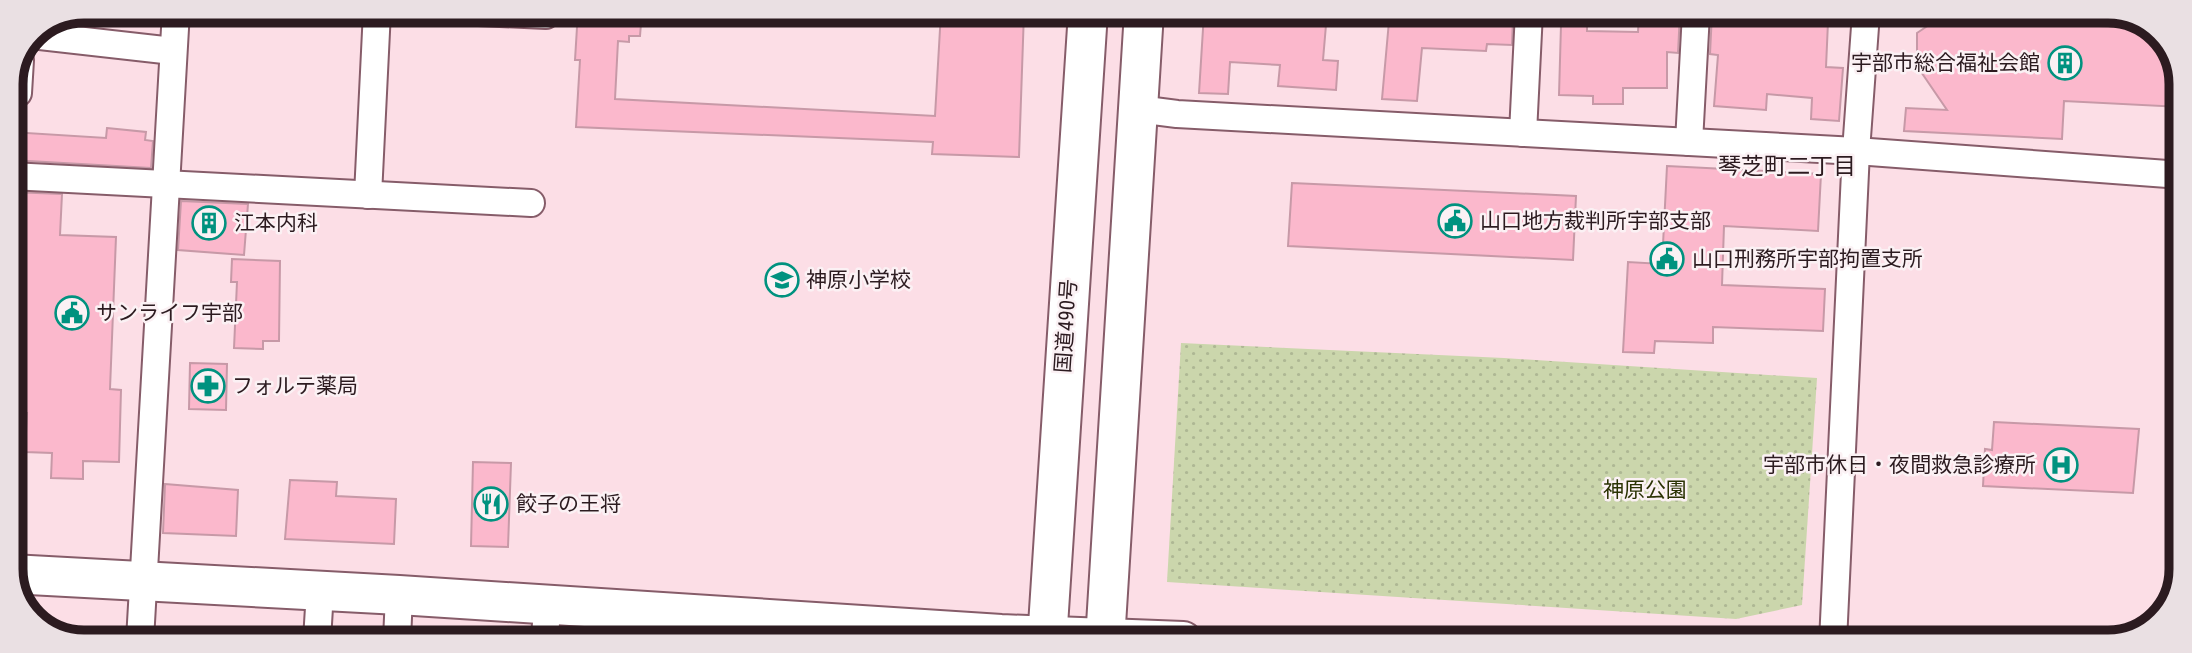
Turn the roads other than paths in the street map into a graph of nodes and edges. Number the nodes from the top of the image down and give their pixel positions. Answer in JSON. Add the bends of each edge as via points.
{"nodes":[{"id":1,"x":175,"y":23,"type":"edge"},
{"id":2,"x":376,"y":23,"type":"edge"},
{"id":3,"x":1087,"y":23,"type":"edge"},
{"id":4,"x":1143,"y":23,"type":"edge"},
{"id":5,"x":1528,"y":23,"type":"edge"},
{"id":6,"x":1695,"y":23,"type":"edge"},
{"id":7,"x":1865,"y":23,"type":"edge"},
{"id":8,"x":46,"y":37,"type":"edge"},
{"id":9,"x":173,"y":51,"type":"junction"},
{"id":10,"x":1138,"y":109,"type":"junction"},
{"id":11,"x":1522,"y":133,"type":"junction"},
{"id":12,"x":1689,"y":142,"type":"junction"},
{"id":13,"x":1856,"y":151,"type":"junction"},
{"id":14,"x":2169,"y":173,"type":"edge"},
{"id":15,"x":23,"y":177,"type":"edge"},
{"id":16,"x":165,"y":186,"type":"junction"},
{"id":17,"x":368,"y":195,"type":"junction"},
{"id":18,"x":531,"y":203,"type":"dead end"},
{"id":19,"x":23,"y":575,"type":"edge"},
{"id":20,"x":144,"y":582,"type":"junction"},
{"id":21,"x":320,"y":591,"type":"junction"},
{"id":22,"x":399,"y":595,"type":"junction"},
{"id":23,"x":546,"y":622,"type":"edge"},
{"id":24,"x":141,"y":630,"type":"edge"},
{"id":25,"x":318,"y":630,"type":"edge"},
{"id":26,"x":397,"y":630,"type":"edge"},
{"id":27,"x":770,"y":630,"type":"edge"},
{"id":28,"x":1048,"y":630,"type":"edge"},
{"id":29,"x":1106,"y":630,"type":"edge"},
{"id":30,"x":1834,"y":630,"type":"edge"}],
"edges":[{"from":1,"to":9,"type":"street"},
{"from":2,"to":17,"type":"street"},
{"from":3,"to":28,"type":"main road","name":"国道490号"},
{"from":4,"to":10,"type":"main road"},
{"from":5,"to":11,"type":"street"},
{"from":6,"to":12,"type":"street"},
{"from":7,"to":13,"type":"street"},
{"from":8,"to":9,"type":"street"},
{"from":9,"to":16,"type":"street"},
{"from":10,"to":11,"type":"street"},
{"from":10,"to":29,"type":"main road"},
{"from":11,"to":12,"type":"street"},
{"from":12,"to":13,"type":"street"},
{"from":13,"to":14,"type":"street"},
{"from":13,"to":30,"type":"street"},
{"from":15,"to":16,"type":"street"},
{"from":16,"to":17,"type":"street"},
{"from":16,"to":20,"type":"street"},
{"from":17,"to":18,"type":"street"},
{"from":19,"to":20,"type":"main road"},
{"from":20,"to":21,"type":"main road"},
{"from":20,"to":24,"type":"street"},
{"from":21,"to":22,"type":"main road"},
{"from":21,"to":25,"type":"street"},
{"from":22,"to":23,"type":"main road"},
{"from":22,"to":26,"type":"street"},
{"from":23,"to":27,"type":"main road"}]}
